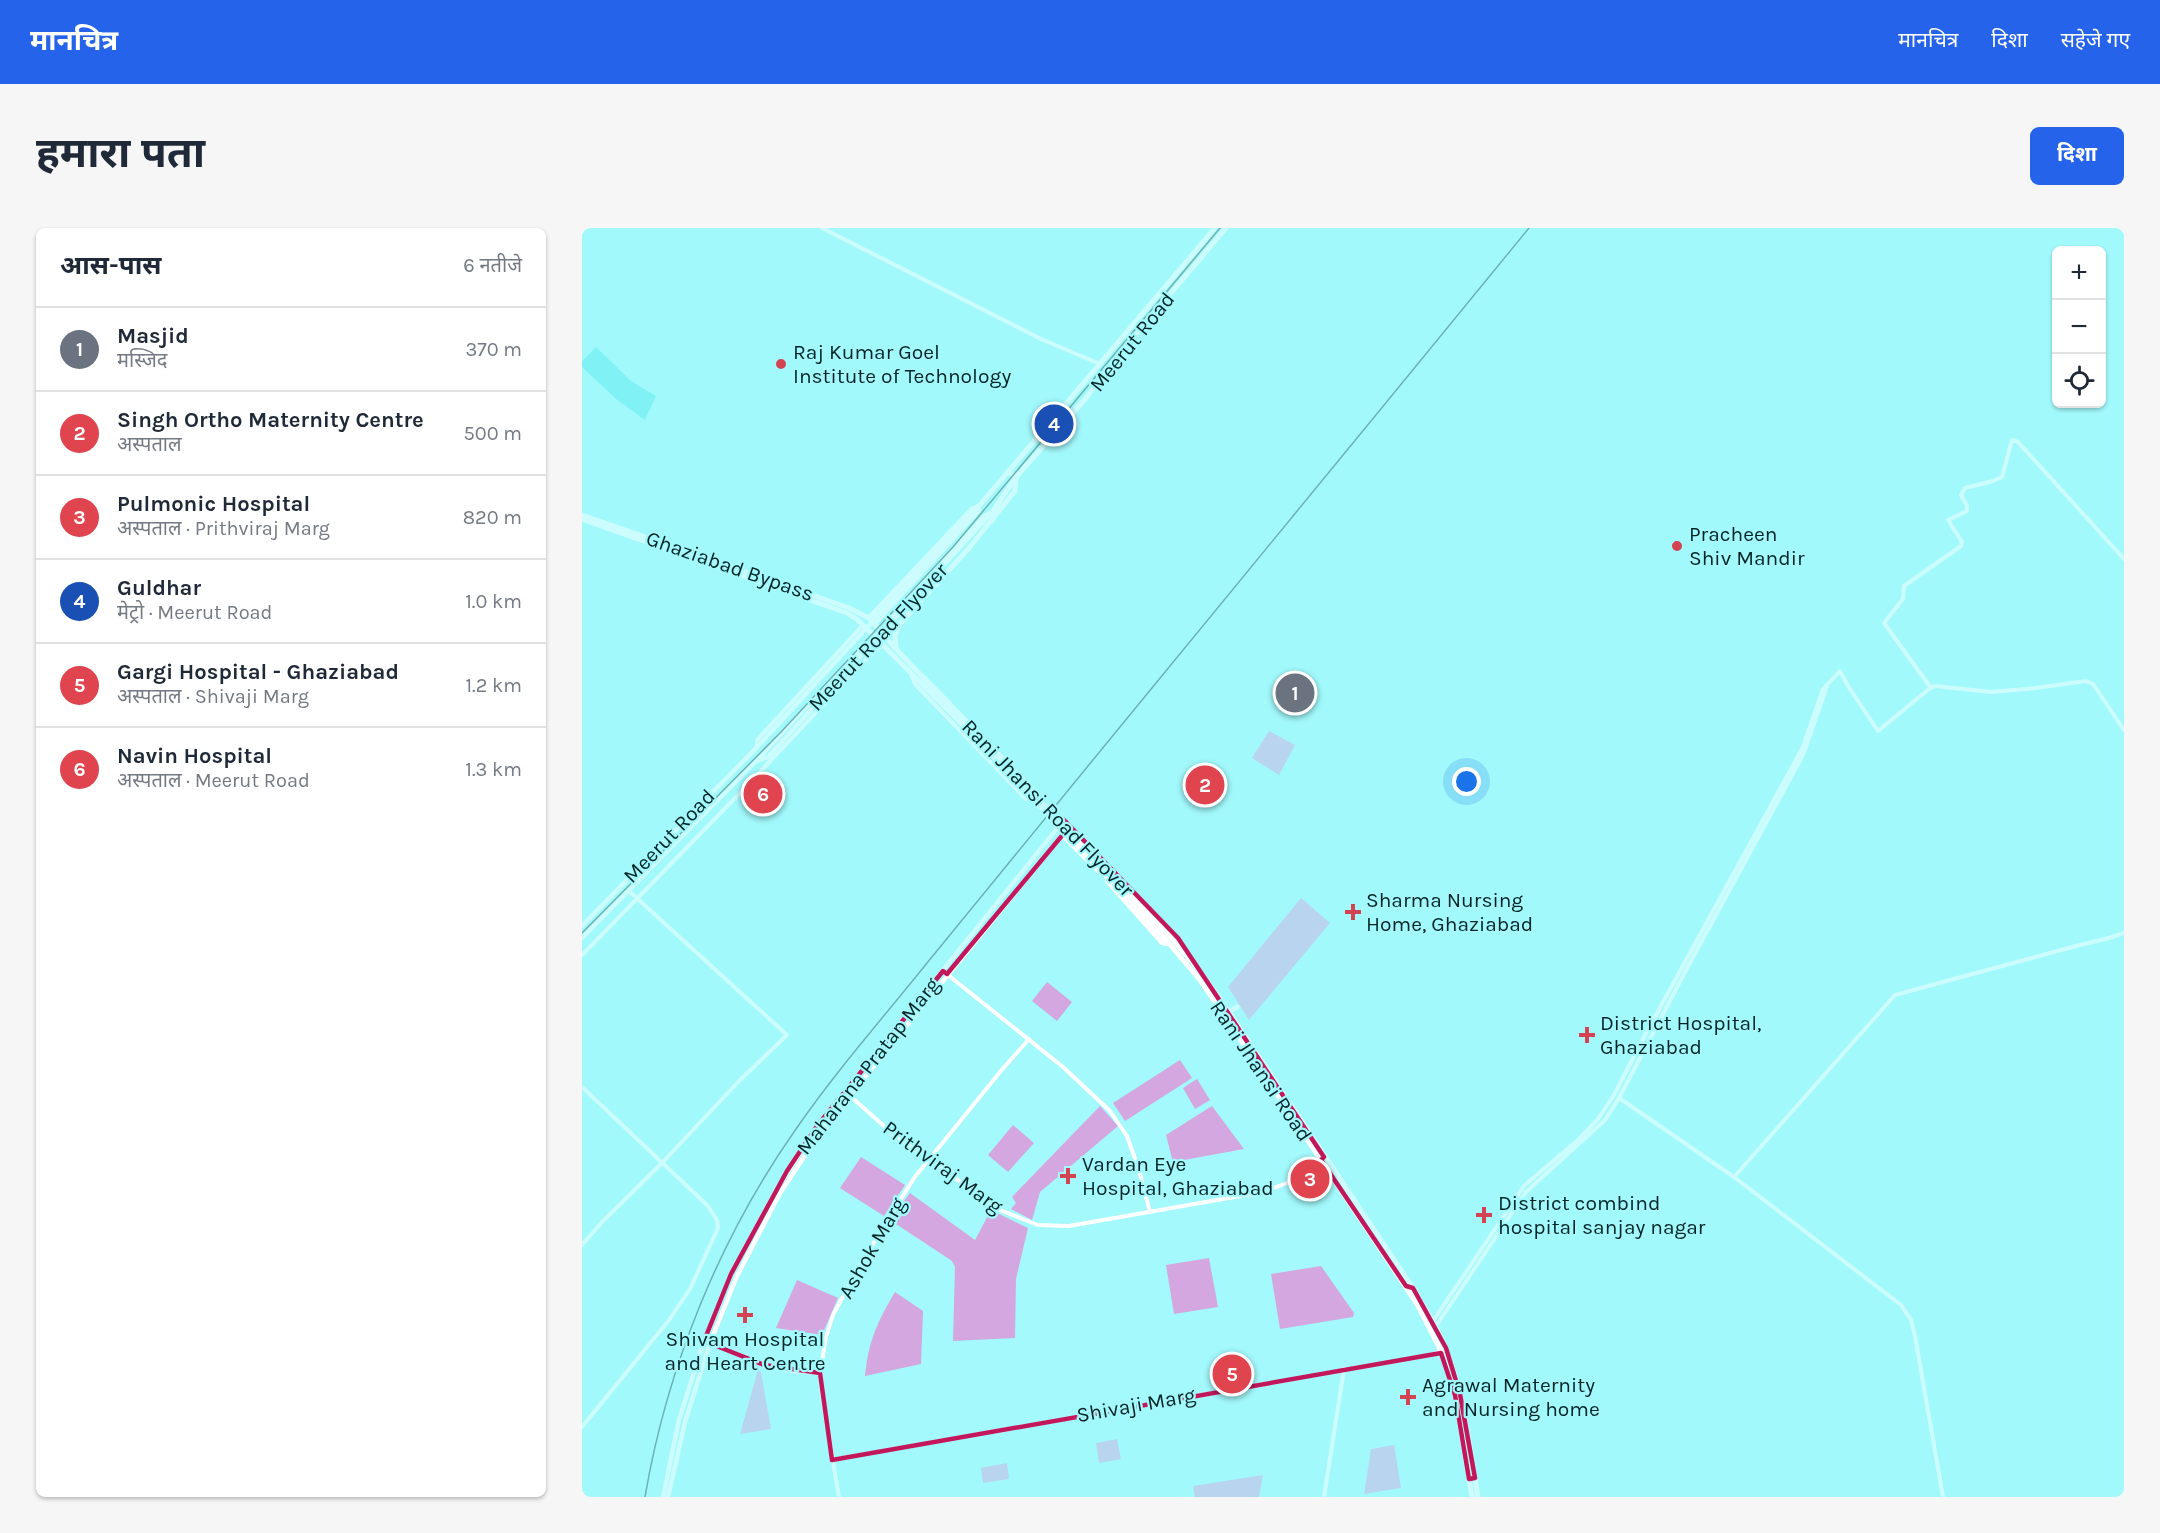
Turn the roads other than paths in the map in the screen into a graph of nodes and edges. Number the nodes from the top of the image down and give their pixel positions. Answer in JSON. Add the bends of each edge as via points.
{"nodes":[{"id":1,"x":822,"y":228,"type":"edge"},
{"id":2,"x":1215,"y":228,"type":"edge"},
{"id":3,"x":1226,"y":228,"type":"edge"},
{"id":4,"x":1100,"y":364,"type":"junction"},
{"id":5,"x":1009,"y":472,"type":"junction"},
{"id":6,"x":1016,"y":477,"type":"junction"},
{"id":7,"x":979,"y":507,"type":"junction"},
{"id":8,"x":993,"y":511,"type":"junction"},
{"id":9,"x":582,"y":517,"type":"edge"},
{"id":10,"x":992,"y":521,"type":"junction"},
{"id":11,"x":629,"y":533,"type":"junction"},
{"id":12,"x":2124,"y":559,"type":"edge"},
{"id":13,"x":878,"y":609,"type":"junction"},
{"id":14,"x":884,"y":614,"type":"junction"},
{"id":15,"x":869,"y":618,"type":"junction"},
{"id":16,"x":863,"y":624,"type":"junction"},
{"id":17,"x":875,"y":624,"type":"junction"},
{"id":18,"x":895,"y":633,"type":"junction"},
{"id":19,"x":883,"y":644,"type":"junction"},
{"id":20,"x":896,"y":650,"type":"junction"},
{"id":21,"x":874,"y":651,"type":"junction"},
{"id":22,"x":915,"y":673,"type":"junction"},
{"id":23,"x":1931,"y":688,"type":"junction"},
{"id":24,"x":2124,"y":730,"type":"edge"},
{"id":25,"x":757,"y":747,"type":"junction"},
{"id":26,"x":756,"y":762,"type":"junction"},
{"id":27,"x":683,"y":820,"type":"junction"},
{"id":28,"x":691,"y":827,"type":"junction"},
{"id":29,"x":1055,"y":829,"type":"junction"},
{"id":30,"x":1062,"y":835,"type":"junction"},
{"id":31,"x":629,"y":891,"type":"junction"},
{"id":32,"x":638,"y":898,"type":"junction"},
{"id":33,"x":582,"y":926,"type":"edge"},
{"id":34,"x":1163,"y":933,"type":"junction"},
{"id":35,"x":2124,"y":933,"type":"edge"},
{"id":36,"x":582,"y":938,"type":"edge"},
{"id":37,"x":1169,"y":944,"type":"junction"},
{"id":38,"x":1177,"y":944,"type":"junction"},
{"id":39,"x":582,"y":955,"type":"edge"},
{"id":40,"x":945,"y":973,"type":"junction"},
{"id":41,"x":1238,"y":1007,"type":"dead end"},
{"id":42,"x":1229,"y":1012,"type":"junction"},
{"id":43,"x":1240,"y":1034,"type":"junction"},
{"id":44,"x":1029,"y":1039,"type":"junction"},
{"id":45,"x":582,"y":1087,"type":"edge"},
{"id":46,"x":847,"y":1094,"type":"junction"},
{"id":47,"x":1616,"y":1096,"type":"junction"},
{"id":48,"x":1323,"y":1158,"type":"junction"},
{"id":49,"x":928,"y":1159,"type":"junction"},
{"id":50,"x":661,"y":1164,"type":"junction"},
{"id":51,"x":1734,"y":1177,"type":"junction"},
{"id":52,"x":1150,"y":1212,"type":"junction"},
{"id":53,"x":582,"y":1245,"type":"edge"},
{"id":54,"x":1408,"y":1285,"type":"junction"},
{"id":55,"x":1434,"y":1324,"type":"junction"},
{"id":56,"x":707,"y":1342,"type":"junction"},
{"id":57,"x":1441,"y":1351,"type":"junction"},
{"id":58,"x":1344,"y":1369,"type":"junction"},
{"id":59,"x":820,"y":1373,"type":"junction"},
{"id":60,"x":582,"y":1427,"type":"edge"},
{"id":61,"x":832,"y":1460,"type":"junction"},
{"id":62,"x":1472,"y":1479,"type":"junction"},
{"id":63,"x":663,"y":1497,"type":"edge"},
{"id":64,"x":668,"y":1497,"type":"edge"},
{"id":65,"x":839,"y":1497,"type":"edge"},
{"id":66,"x":1324,"y":1497,"type":"edge"},
{"id":67,"x":1472,"y":1497,"type":"edge"},
{"id":68,"x":1478,"y":1497,"type":"edge"},
{"id":69,"x":1943,"y":1497,"type":"edge"}],
"edges":[{"from":1,"to":4,"type":"street","via":[[1041,339]]},
{"from":2,"to":4,"type":"highway","name":"Meerut Road"},
{"from":3,"to":6,"type":"highway","name":"Meerut Road"},
{"from":4,"to":5,"type":"highway","name":"Meerut Road"},
{"from":5,"to":6,"type":"highway"},
{"from":5,"to":7,"type":"highway","name":"Meerut Road"},
{"from":6,"to":8,"type":"highway","name":"Meerut Road"},
{"from":6,"to":10,"type":"highway","via":[[1015,491]]},
{"from":7,"to":13,"type":"highway","name":"Meerut Road","via":[[973,507]]},
{"from":7,"to":14,"type":"street"},
{"from":7,"to":25,"type":"main road","name":"Meerut Road Flyover"},
{"from":8,"to":10,"type":"highway"},
{"from":8,"to":18,"type":"street","via":[[984,516],[890,619],[888,624]]},
{"from":8,"to":26,"type":"main road","name":"Meerut Road Flyover","via":[[776,749]]},
{"from":9,"to":11,"type":"highway","name":"Ghaziabad Bypass"},
{"from":10,"to":18,"type":"highway"},
{"from":11,"to":15,"type":"highway","name":"Ghaziabad Bypass"},
{"from":11,"to":16,"type":"highway","name":"Ghaziabad Bypass","via":[[847,613]]},
{"from":12,"to":23,"type":"street","via":[[2012,440],[2002,477],[1965,488],[1961,495],[1967,511],[1948,520],[1961,546],[1904,586],[1902,601],[1884,623]]},
{"from":13,"to":14,"type":"highway"},
{"from":13,"to":15,"type":"highway","name":"Meerut Road"},
{"from":14,"to":17,"type":"street"},
{"from":15,"to":17,"type":"highway","name":"Ghaziabad Bypass"},
{"from":16,"to":19,"type":"highway","name":"Ghaziabad Bypass"},
{"from":16,"to":25,"type":"street","via":[[757,740]]},
{"from":17,"to":20,"type":"highway"},
{"from":18,"to":20,"type":"highway"},
{"from":19,"to":21,"type":"street"},
{"from":19,"to":22,"type":"highway","name":"Ghaziabad Bypass"},
{"from":20,"to":22,"type":"highway"},
{"from":21,"to":26,"type":"street","via":[[860,650]]},
{"from":21,"to":32,"type":"street"},
{"from":22,"to":22,"type":"street","via":[[928,678],[1034,790],[1033,795],[1026,799],[915,684]]},
{"from":22,"to":34,"type":"highway","name":"Rani Jhansi Road Flyover"},
{"from":23,"to":24,"type":"street","via":[[1991,692],[2089,681]]},
{"from":23,"to":47,"type":"street","via":[[1878,731],[1840,671],[1827,685],[1800,753],[1650,1026]]},
{"from":25,"to":27,"type":"main road","name":"Meerut Road"},
{"from":26,"to":28,"type":"main road","name":"Meerut Road"},
{"from":27,"to":28,"type":"main road"},
{"from":27,"to":33,"type":"main road","name":"Meerut Road"},
{"from":28,"to":31,"type":"main road","name":"Meerut Road"},
{"from":29,"to":30,"type":"main road"},
{"from":29,"to":38,"type":"main road","via":[[1064,820],[1171,931],[1178,939]]},
{"from":29,"to":40,"type":"main road","name":"Maharana Pratap Marg"},
{"from":30,"to":37,"type":"main road","via":[[1162,943]]},
{"from":30,"to":40,"type":"main road","name":"Maharana Pratap Marg"},
{"from":31,"to":32,"type":"street"},
{"from":31,"to":36,"type":"main road","name":"Meerut Road"},
{"from":32,"to":39,"type":"street"},
{"from":32,"to":50,"type":"street","via":[[787,1035]]},
{"from":34,"to":37,"type":"highway","name":"Rani Jhansi Road Flyover"},
{"from":34,"to":38,"type":"highway","name":"Rani Jhansi Road Flyover"},
{"from":35,"to":51,"type":"street","via":[[1894,995]]},
{"from":37,"to":43,"type":"highway","name":"Rani Jhansi Road"},
{"from":38,"to":42,"type":"highway","name":"Rani Jhansi Road"},
{"from":40,"to":44,"type":"street"},
{"from":40,"to":46,"type":"main road","name":"Maharana Pratap Marg"},
{"from":41,"to":42,"type":"highway"},
{"from":42,"to":43,"type":"highway","name":"Rani Jhansi Road"},
{"from":43,"to":48,"type":"highway","name":"Rani Jhansi Road"},
{"from":44,"to":49,"type":"street","name":"Ashok Marg"},
{"from":44,"to":52,"type":"street","via":[[1115,1118],[1127,1136]]},
{"from":45,"to":50,"type":"street"},
{"from":46,"to":49,"type":"street","name":"Prithviraj Marg"},
{"from":46,"to":56,"type":"main road","name":"Maharana Pratap Marg","via":[[779,1195]]},
{"from":47,"to":51,"type":"street"},
{"from":47,"to":55,"type":"street","via":[[1605,1120],[1526,1192]]},
{"from":48,"to":52,"type":"street","name":"Prithviraj Marg","via":[[1270,1190]]},
{"from":48,"to":54,"type":"highway","name":"Rani Jhansi Road"},
{"from":49,"to":52,"type":"street","name":"Prithviraj Marg","via":[[1000,1210],[1038,1225],[1070,1226]]},
{"from":49,"to":59,"type":"street","name":"Ashok Marg","via":[[886,1221],[833,1315]]},
{"from":50,"to":53,"type":"street"},
{"from":50,"to":60,"type":"street","via":[[707,1205],[718,1228],[690,1289]]},
{"from":51,"to":69,"type":"street","via":[[1860,1272],[1907,1313],[1922,1366]]},
{"from":54,"to":55,"type":"highway","name":"Rani Jhansi Road"},
{"from":54,"to":57,"type":"highway","name":"Rani Jhansi Road"},
{"from":55,"to":62,"type":"highway","name":"Rani Jhansi Road","via":[[1460,1394]]},
{"from":56,"to":59,"type":"street","via":[[771,1367]]},
{"from":56,"to":63,"type":"main road","name":"Maharana Pratap Marg","via":[[679,1420]]},
{"from":56,"to":64,"type":"main road","name":"Maharana Pratap Marg"},
{"from":57,"to":58,"type":"street","name":"Shivaji Marg"},
{"from":57,"to":62,"type":"highway","name":"Rani Jhansi Road","via":[[1455,1395]]},
{"from":58,"to":61,"type":"street","name":"Shivaji Marg"},
{"from":58,"to":66,"type":"street"},
{"from":59,"to":61,"type":"street","name":"Ashok Marg"},
{"from":61,"to":65,"type":"street","name":"Ashok Marg"},
{"from":62,"to":67,"type":"highway","name":"Rani Jhansi Road"},
{"from":62,"to":68,"type":"highway","name":"Rani Jhansi Road"}]}
